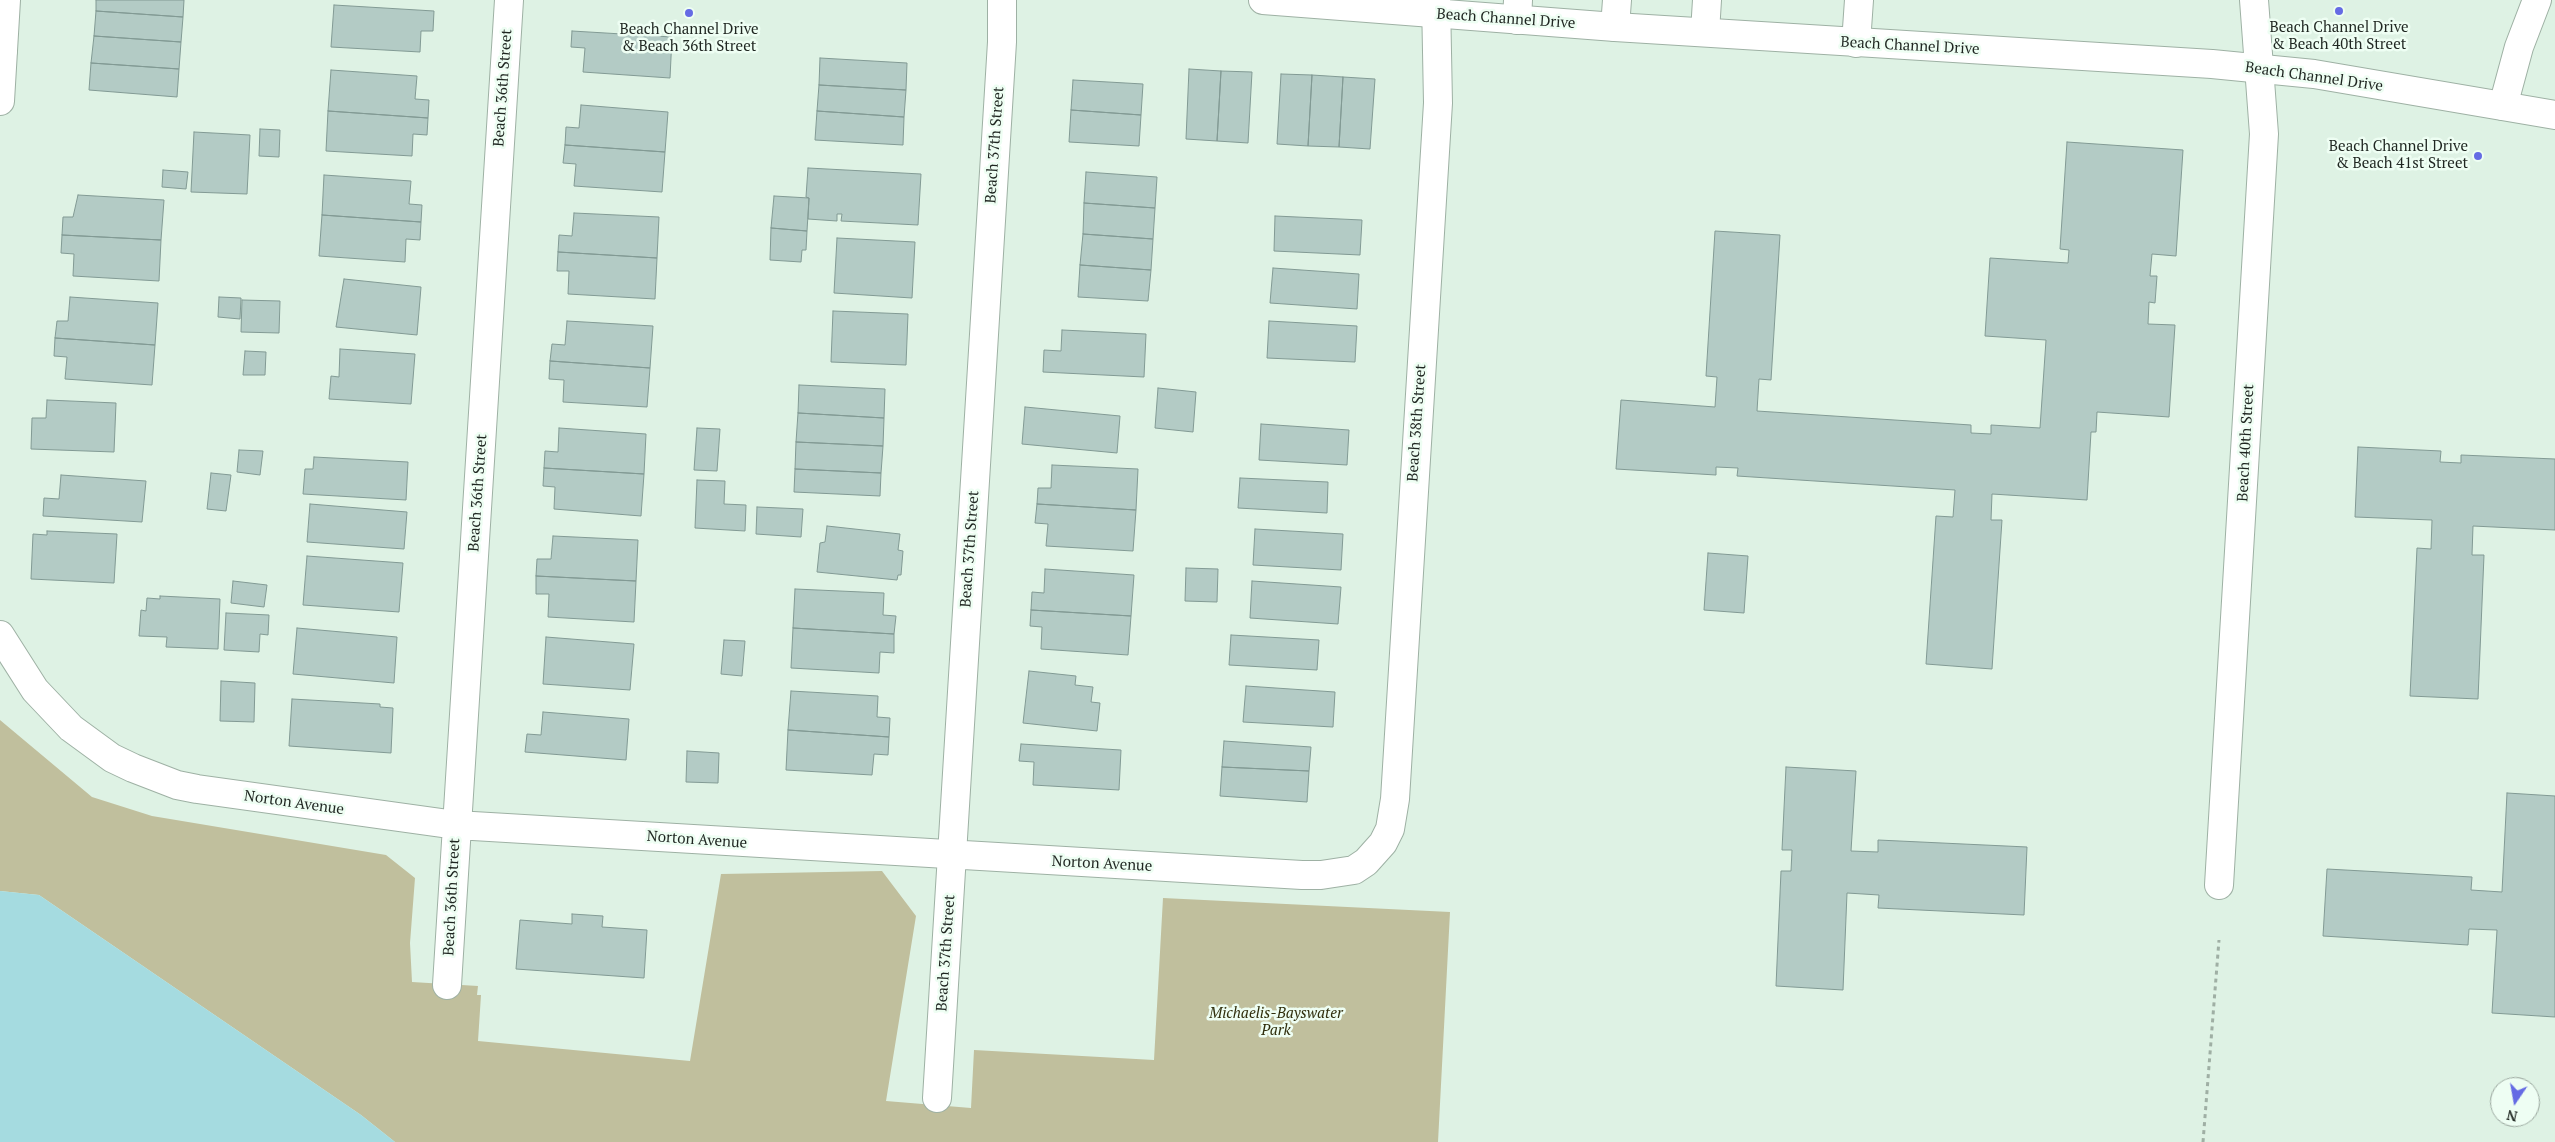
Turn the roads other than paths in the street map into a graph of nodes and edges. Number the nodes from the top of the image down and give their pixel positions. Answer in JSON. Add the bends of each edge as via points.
{"nodes":[{"id":1,"x":6,"y":0,"type":"edge"},
{"id":2,"x":508,"y":0,"type":"edge"},
{"id":3,"x":1002,"y":0,"type":"edge"},
{"id":4,"x":1263,"y":0,"type":"edge"},
{"id":5,"x":1617,"y":0,"type":"edge"},
{"id":6,"x":1707,"y":0,"type":"edge"},
{"id":7,"x":1859,"y":0,"type":"edge"},
{"id":8,"x":2254,"y":0,"type":"edge"},
{"id":9,"x":2537,"y":0,"type":"edge"},
{"id":10,"x":1436,"y":7,"type":"edge"},
{"id":11,"x":1517,"y":10,"type":"edge"},
{"id":12,"x":1615,"y":27,"type":"junction"},
{"id":13,"x":1705,"y":32,"type":"junction"},
{"id":14,"x":1856,"y":42,"type":"junction"},
{"id":15,"x":2,"y":49,"type":"edge"},
{"id":16,"x":2260,"y":68,"type":"junction"},
{"id":17,"x":0,"y":101,"type":"edge"},
{"id":18,"x":2503,"y":106,"type":"junction"},
{"id":19,"x":2555,"y":115,"type":"edge"},
{"id":20,"x":0,"y":635,"type":"edge"},
{"id":21,"x":456,"y":824,"type":"junction"},
{"id":22,"x":1383,"y":843,"type":"joint"},
{"id":23,"x":952,"y":855,"type":"junction"},
{"id":24,"x":2219,"y":886,"type":"dead end"},
{"id":25,"x":447,"y":985,"type":"dead end"},
{"id":26,"x":936,"y":1098,"type":"dead end"}],
"edges":[{"from":1,"to":15,"type":"street"},
{"from":2,"to":21,"type":"street","name":"Beach 36th Street"},
{"from":3,"to":23,"type":"street","name":"Beach 37th Street"},
{"from":4,"to":10,"type":"street","name":"Beach Channel Drive","via":[[1392,8]]},
{"from":5,"to":12,"type":"street"},
{"from":6,"to":13,"type":"street"},
{"from":7,"to":14,"type":"street"},
{"from":8,"to":16,"type":"street","name":"Beach 40th Street"},
{"from":9,"to":18,"type":"street","via":[[2519,47]]},
{"from":10,"to":11,"type":"street","name":"Beach Channel Drive"},
{"from":10,"to":22,"type":"street","name":"Beach 38th Street","via":[[1438,103],[1395,799],[1392,822]]},
{"from":11,"to":12,"type":"street","name":"Beach Channel Drive"},
{"from":12,"to":13,"type":"street","name":"Beach Channel Drive"},
{"from":13,"to":14,"type":"street","name":"Beach Channel Drive"},
{"from":14,"to":16,"type":"street","name":"Beach Channel Drive"},
{"from":15,"to":17,"type":"street"},
{"from":16,"to":18,"type":"street","name":"Beach Channel Drive"},
{"from":16,"to":24,"type":"street","name":"Beach 40th Street","via":[[2264,134]]},
{"from":18,"to":19,"type":"street","name":"Beach Channel Drive"},
{"from":20,"to":21,"type":"street","name":"Norton Avenue","via":[[35,690],[70,728],[133,768],[177,785]]},
{"from":21,"to":23,"type":"street","name":"Norton Avenue"},
{"from":21,"to":25,"type":"street","name":"Beach 36th Street"},
{"from":22,"to":23,"type":"street","name":"Norton Avenue","via":[[1354,870],[1321,875]]},
{"from":23,"to":26,"type":"street","name":"Beach 37th Street"}]}
